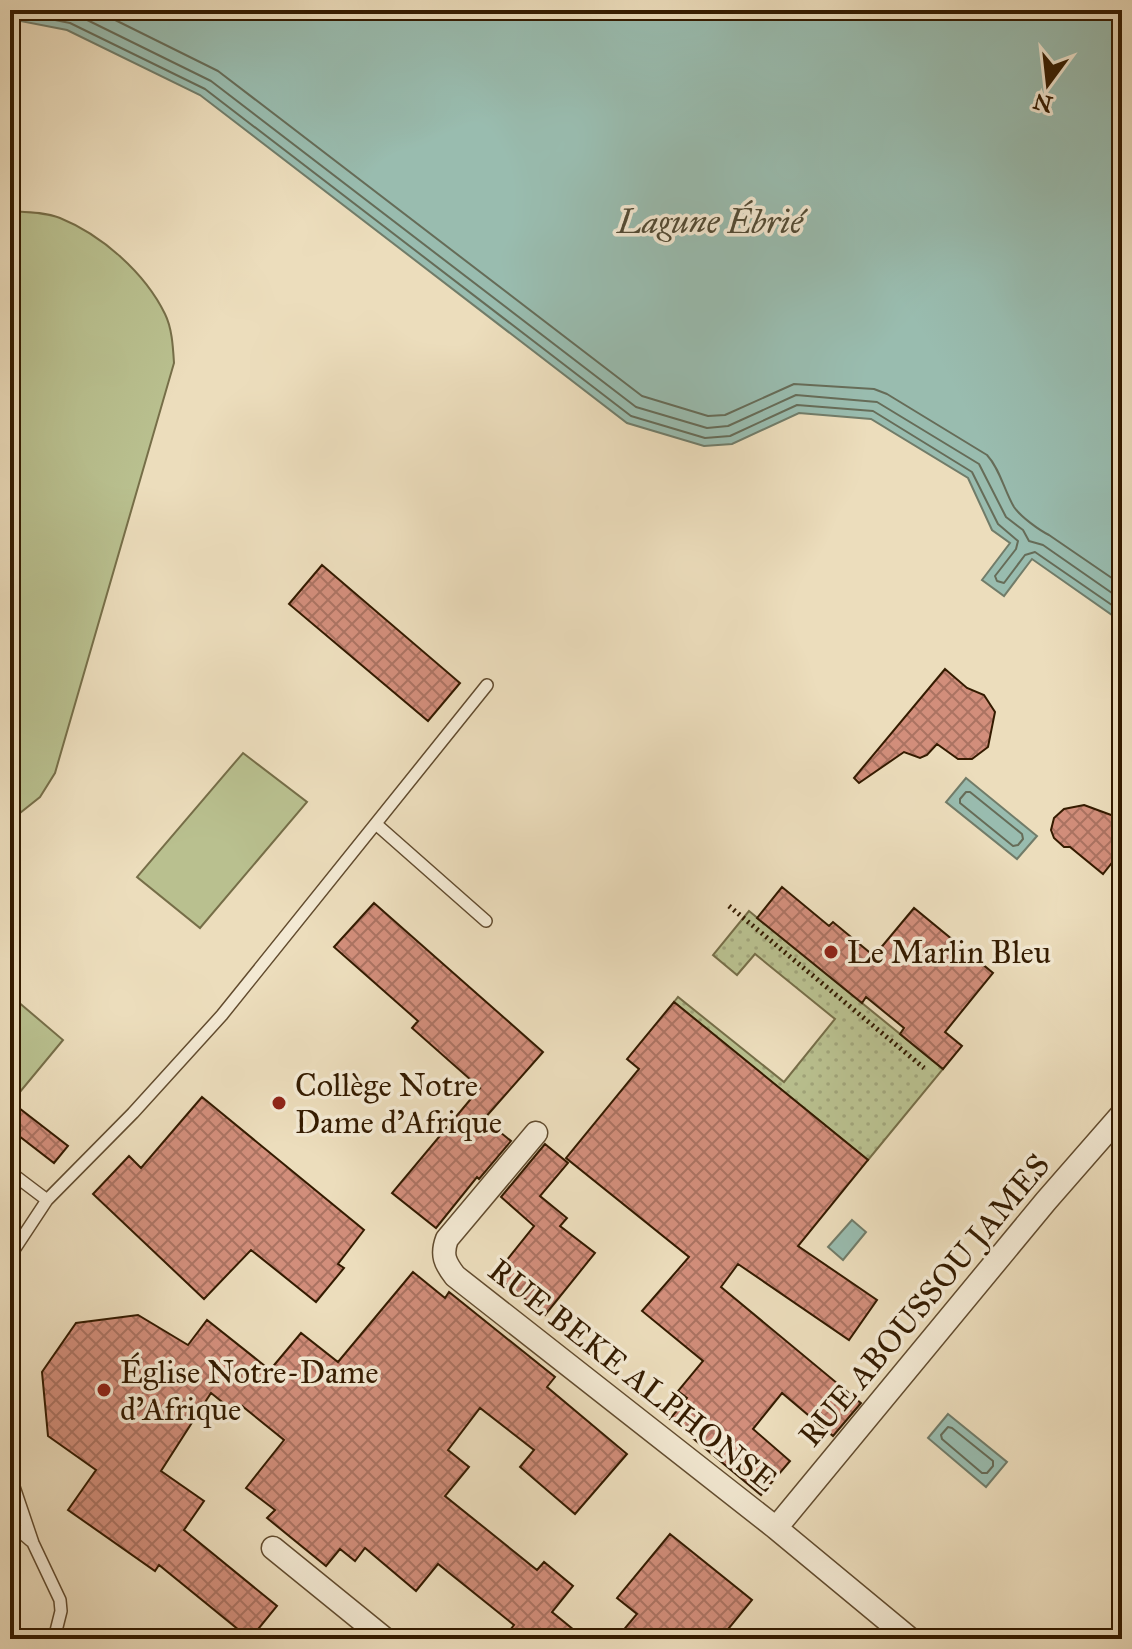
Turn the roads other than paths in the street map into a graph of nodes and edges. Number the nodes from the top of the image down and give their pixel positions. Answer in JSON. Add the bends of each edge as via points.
{"nodes":[{"id":1,"x":487,"y":685,"type":"dead end"},
{"id":2,"x":376,"y":824,"type":"junction"},
{"id":3,"x":486,"y":921,"type":"dead end"},
{"id":4,"x":1122,"y":1114,"type":"edge"},
{"id":5,"x":536,"y":1133,"type":"dead end"},
{"id":6,"x":10,"y":1172,"type":"edge"},
{"id":7,"x":47,"y":1200,"type":"junction"},
{"id":8,"x":10,"y":1256,"type":"edge"},
{"id":9,"x":10,"y":1475,"type":"edge"},
{"id":10,"x":10,"y":1523,"type":"edge"},
{"id":11,"x":776,"y":1528,"type":"junction"},
{"id":12,"x":33,"y":1543,"type":"junction"},
{"id":13,"x":273,"y":1548,"type":"dead end"},
{"id":14,"x":1122,"y":1634,"type":"edge"},
{"id":15,"x":54,"y":1639,"type":"edge"},
{"id":16,"x":385,"y":1639,"type":"edge"},
{"id":17,"x":910,"y":1639,"type":"edge"},
{"id":18,"x":1118,"y":1639,"type":"edge"}],
"edges":[{"from":1,"to":2,"type":"lane"},
{"from":2,"to":3,"type":"lane"},
{"from":2,"to":7,"type":"lane","via":[[222,1015]]},
{"from":4,"to":11,"type":"street","name":"RUE ABOUSSOU JAMES"},
{"from":5,"to":11,"type":"street","name":"RUE BEKE ALPHONSE","via":[[447,1239],[445,1263]]},
{"from":6,"to":7,"type":"lane"},
{"from":7,"to":8,"type":"lane"},
{"from":9,"to":12,"type":"lane"},
{"from":10,"to":12,"type":"lane"},
{"from":11,"to":17,"type":"street","name":"RUE BEKE ALPHONSE"},
{"from":12,"to":15,"type":"lane","via":[[60,1600]]},
{"from":13,"to":16,"type":"street"},
{"from":14,"to":18,"type":"street"}]}
